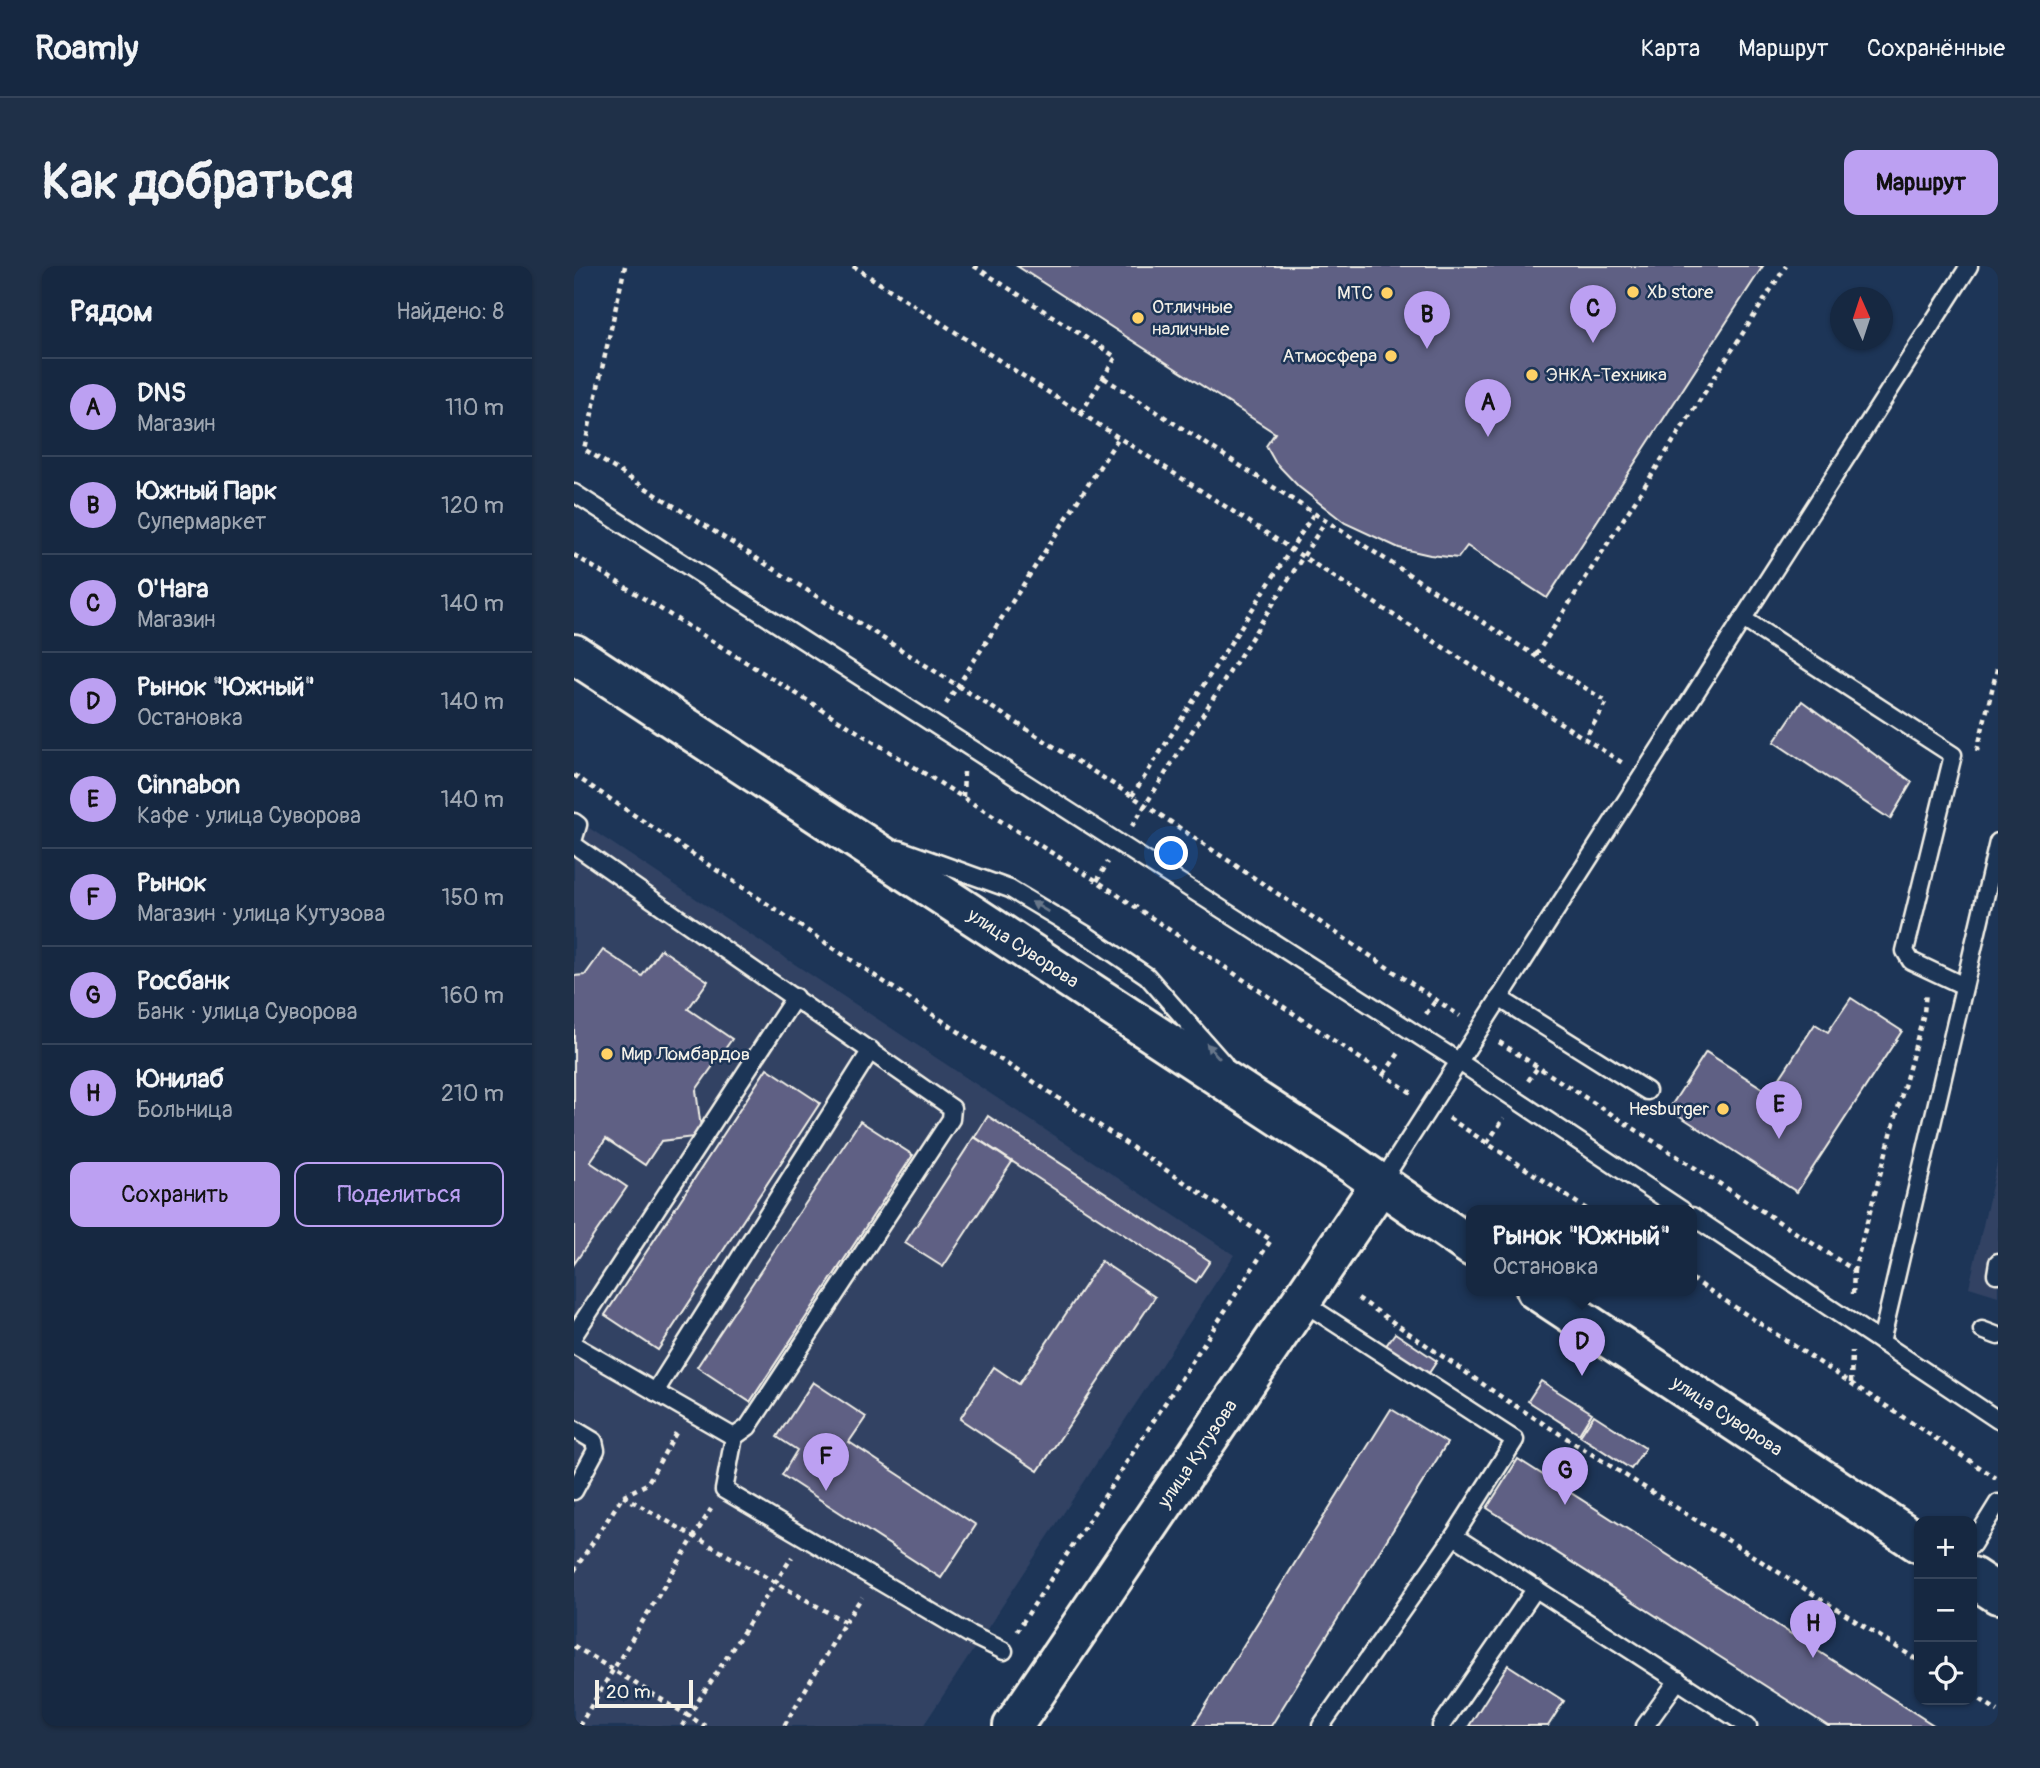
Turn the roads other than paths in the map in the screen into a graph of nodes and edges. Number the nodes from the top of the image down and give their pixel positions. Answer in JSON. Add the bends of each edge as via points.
{"nodes":[{"id":1,"x":1969,"y":266,"type":"edge"},
{"id":2,"x":574,"y":493,"type":"edge"},
{"id":3,"x":1742,"y":619,"type":"junction"},
{"id":4,"x":574,"y":654,"type":"edge"},
{"id":5,"x":574,"y":822,"type":"edge"},
{"id":6,"x":574,"y":838,"type":"edge"},
{"id":7,"x":1998,"y":842,"type":"edge"},
{"id":8,"x":574,"y":845,"type":"edge"},
{"id":9,"x":1964,"y":986,"type":"junction"},
{"id":10,"x":795,"y":997,"type":"junction"},
{"id":11,"x":1499,"y":998,"type":"junction"},
{"id":12,"x":871,"y":1050,"type":"junction"},
{"id":13,"x":1458,"y":1061,"type":"junction"},
{"id":14,"x":1647,"y":1091,"type":"dead end"},
{"id":15,"x":1381,"y":1183,"type":"junction"},
{"id":16,"x":1674,"y":1205,"type":"edge"},
{"id":17,"x":1697,"y":1219,"type":"edge"},
{"id":18,"x":1466,"y":1243,"type":"edge"},
{"id":19,"x":1998,"y":1262,"type":"edge"},
{"id":20,"x":1998,"y":1275,"type":"edge"},
{"id":21,"x":1545,"y":1296,"type":"edge"},
{"id":22,"x":1300,"y":1301,"type":"junction"},
{"id":23,"x":574,"y":1335,"type":"edge"},
{"id":24,"x":1881,"y":1342,"type":"junction"},
{"id":25,"x":574,"y":1345,"type":"edge"},
{"id":26,"x":655,"y":1392,"type":"junction"},
{"id":27,"x":1998,"y":1420,"type":"edge"},
{"id":28,"x":574,"y":1429,"type":"edge"},
{"id":29,"x":734,"y":1437,"type":"junction"},
{"id":30,"x":574,"y":1490,"type":"edge"},
{"id":31,"x":1998,"y":1503,"type":"edge"},
{"id":32,"x":1454,"y":1536,"type":"junction"},
{"id":33,"x":1977,"y":1537,"type":"edge"},
{"id":34,"x":1914,"y":1540,"type":"edge"},
{"id":35,"x":1975,"y":1579,"type":"edge"},
{"id":36,"x":1536,"y":1588,"type":"junction"},
{"id":37,"x":1998,"y":1594,"type":"edge"},
{"id":38,"x":1004,"y":1651,"type":"road end"},
{"id":39,"x":1678,"y":1680,"type":"junction"},
{"id":40,"x":1013,"y":1726,"type":"edge"},
{"id":41,"x":1321,"y":1726,"type":"edge"},
{"id":42,"x":1441,"y":1726,"type":"edge"},
{"id":43,"x":1645,"y":1726,"type":"edge"},
{"id":44,"x":1748,"y":1726,"type":"edge"}],
"edges":[{"from":1,"to":3,"type":"lane"},
{"from":2,"to":13,"type":"lane"},
{"from":3,"to":9,"type":"lane","via":[[1953,755],[1905,944],[1911,961]]},
{"from":3,"to":11,"type":"lane"},
{"from":4,"to":15,"type":"main road","name":"улица Суворова"},
{"from":5,"to":6,"type":"lane","via":[[578,825]]},
{"from":7,"to":9,"type":"lane"},
{"from":8,"to":10,"type":"lane"},
{"from":9,"to":24,"type":"lane"},
{"from":10,"to":12,"type":"lane"},
{"from":10,"to":23,"type":"lane"},
{"from":11,"to":13,"type":"lane"},
{"from":11,"to":14,"type":"lane"},
{"from":12,"to":26,"type":"lane"},
{"from":12,"to":29,"type":"lane","via":[[949,1103],[951,1119],[748,1427]]},
{"from":13,"to":15,"type":"lane"},
{"from":13,"to":16,"type":"lane"},
{"from":15,"to":18,"type":"main road","name":"улица Суворова"},
{"from":15,"to":22,"type":"main road","name":"улица Кутузова"},
{"from":17,"to":24,"type":"lane"},
{"from":19,"to":20,"type":"lane"},
{"from":21,"to":34,"type":"main road","name":"улица Суворова"},
{"from":22,"to":32,"type":"lane","via":[[1515,1440]]},
{"from":22,"to":40,"type":"main road","name":"улица Кутузова"},
{"from":24,"to":27,"type":"lane"},
{"from":25,"to":26,"type":"lane"},
{"from":26,"to":29,"type":"lane"},
{"from":28,"to":30,"type":"lane","via":[[594,1441],[596,1450]]},
{"from":29,"to":38,"type":"lane","via":[[724,1490]]},
{"from":31,"to":33,"type":"lane"},
{"from":32,"to":36,"type":"lane"},
{"from":32,"to":41,"type":"lane"},
{"from":35,"to":37,"type":"main road"},
{"from":36,"to":39,"type":"lane"},
{"from":36,"to":42,"type":"lane"},
{"from":39,"to":43,"type":"lane"},
{"from":39,"to":44,"type":"lane"}]}
